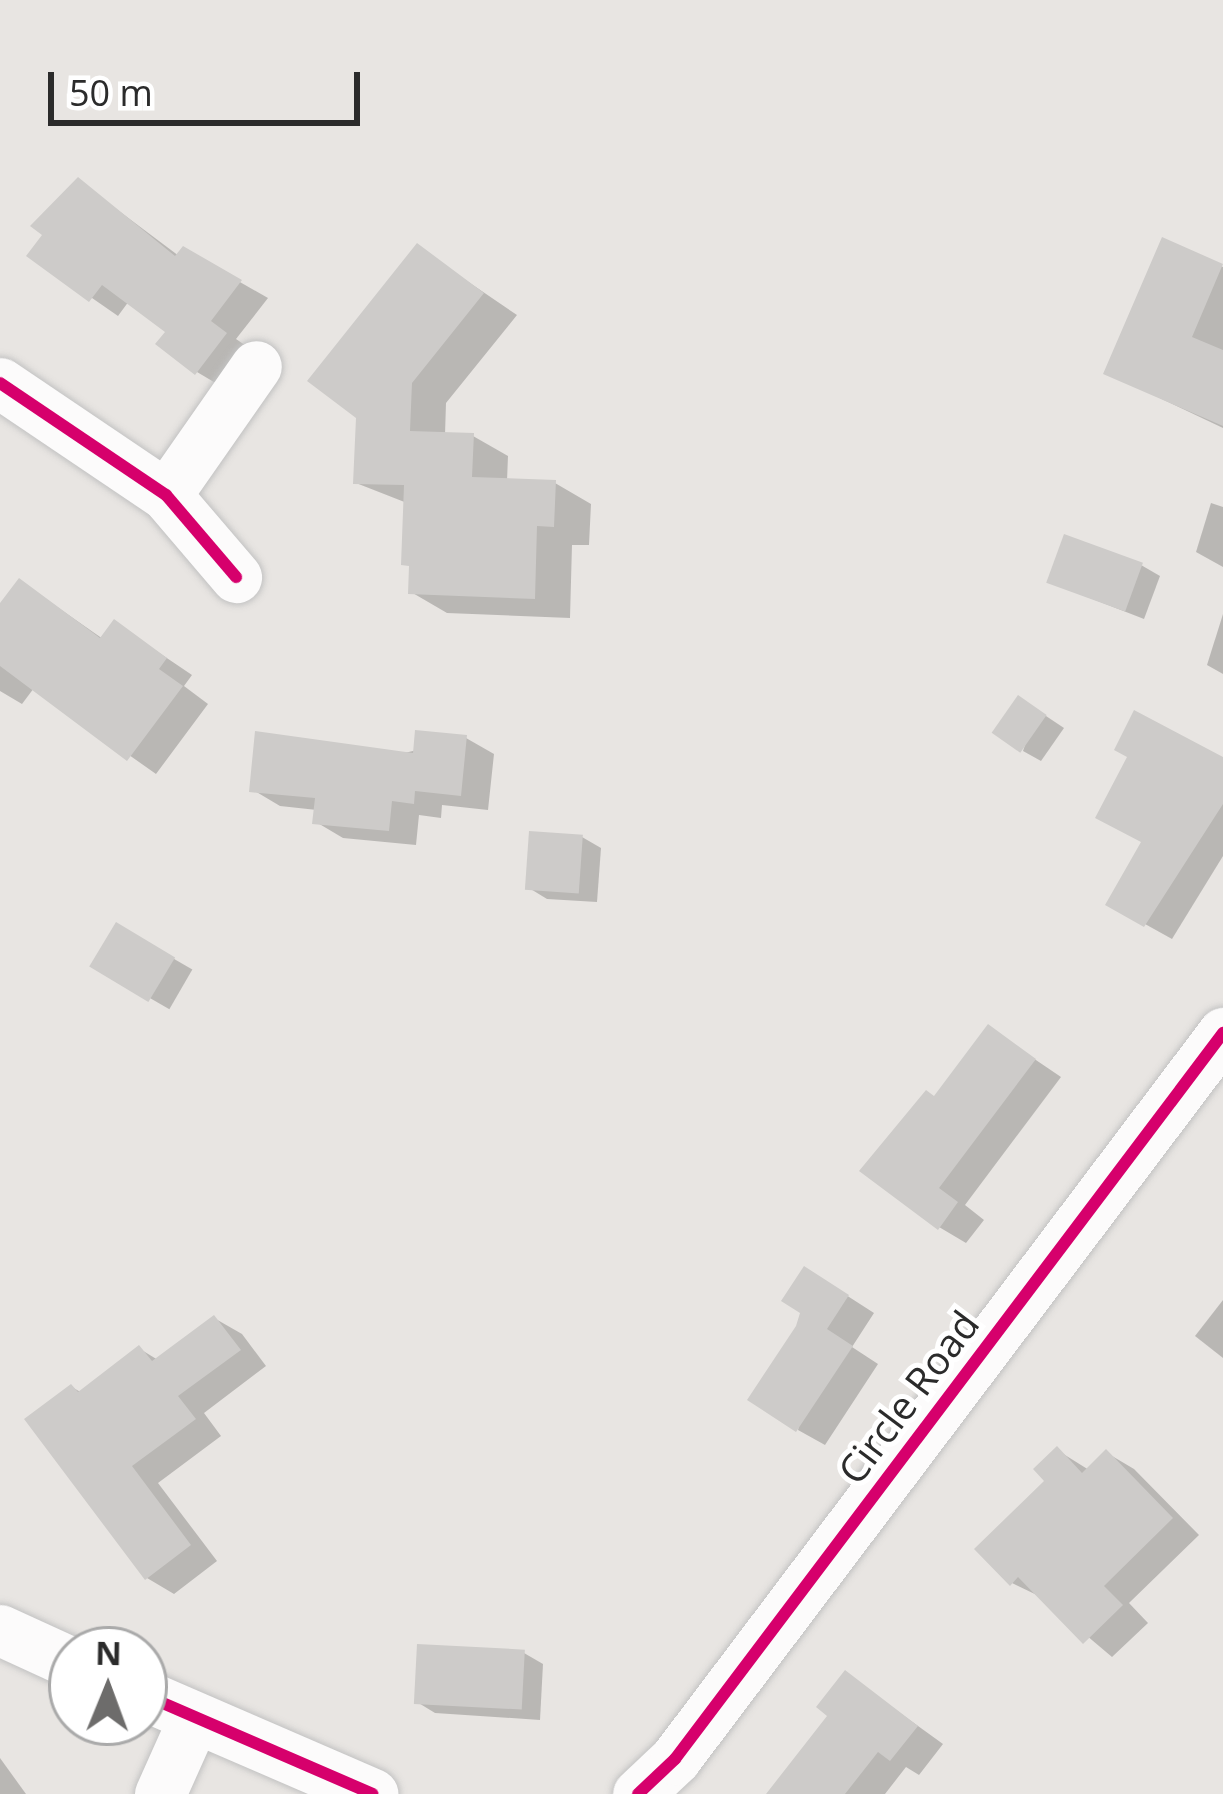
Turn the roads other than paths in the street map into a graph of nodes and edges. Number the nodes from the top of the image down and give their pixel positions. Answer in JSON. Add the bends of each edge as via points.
{"nodes":[{"id":1,"x":256,"y":366,"type":"dead end"},
{"id":2,"x":0,"y":383,"type":"edge"},
{"id":3,"x":166,"y":495,"type":"junction"},
{"id":4,"x":236,"y":577,"type":"dead end"},
{"id":5,"x":1223,"y":1034,"type":"edge"},
{"id":6,"x":0,"y":1630,"type":"edge"},
{"id":7,"x":48,"y":1652,"type":"edge"},
{"id":8,"x":168,"y":1706,"type":"edge"},
{"id":9,"x":194,"y":1718,"type":"junction"},
{"id":10,"x":160,"y":1794,"type":"edge"},
{"id":11,"x":373,"y":1794,"type":"edge"},
{"id":12,"x":638,"y":1794,"type":"edge"}],
"edges":[{"from":1,"to":3,"type":"street"},
{"from":2,"to":3,"type":"street"},
{"from":3,"to":4,"type":"street"},
{"from":5,"to":12,"type":"street","name":"Circle Road","via":[[675,1759]]},
{"from":6,"to":7,"type":"street"},
{"from":8,"to":9,"type":"street"},
{"from":9,"to":10,"type":"street"},
{"from":9,"to":11,"type":"street"}]}
